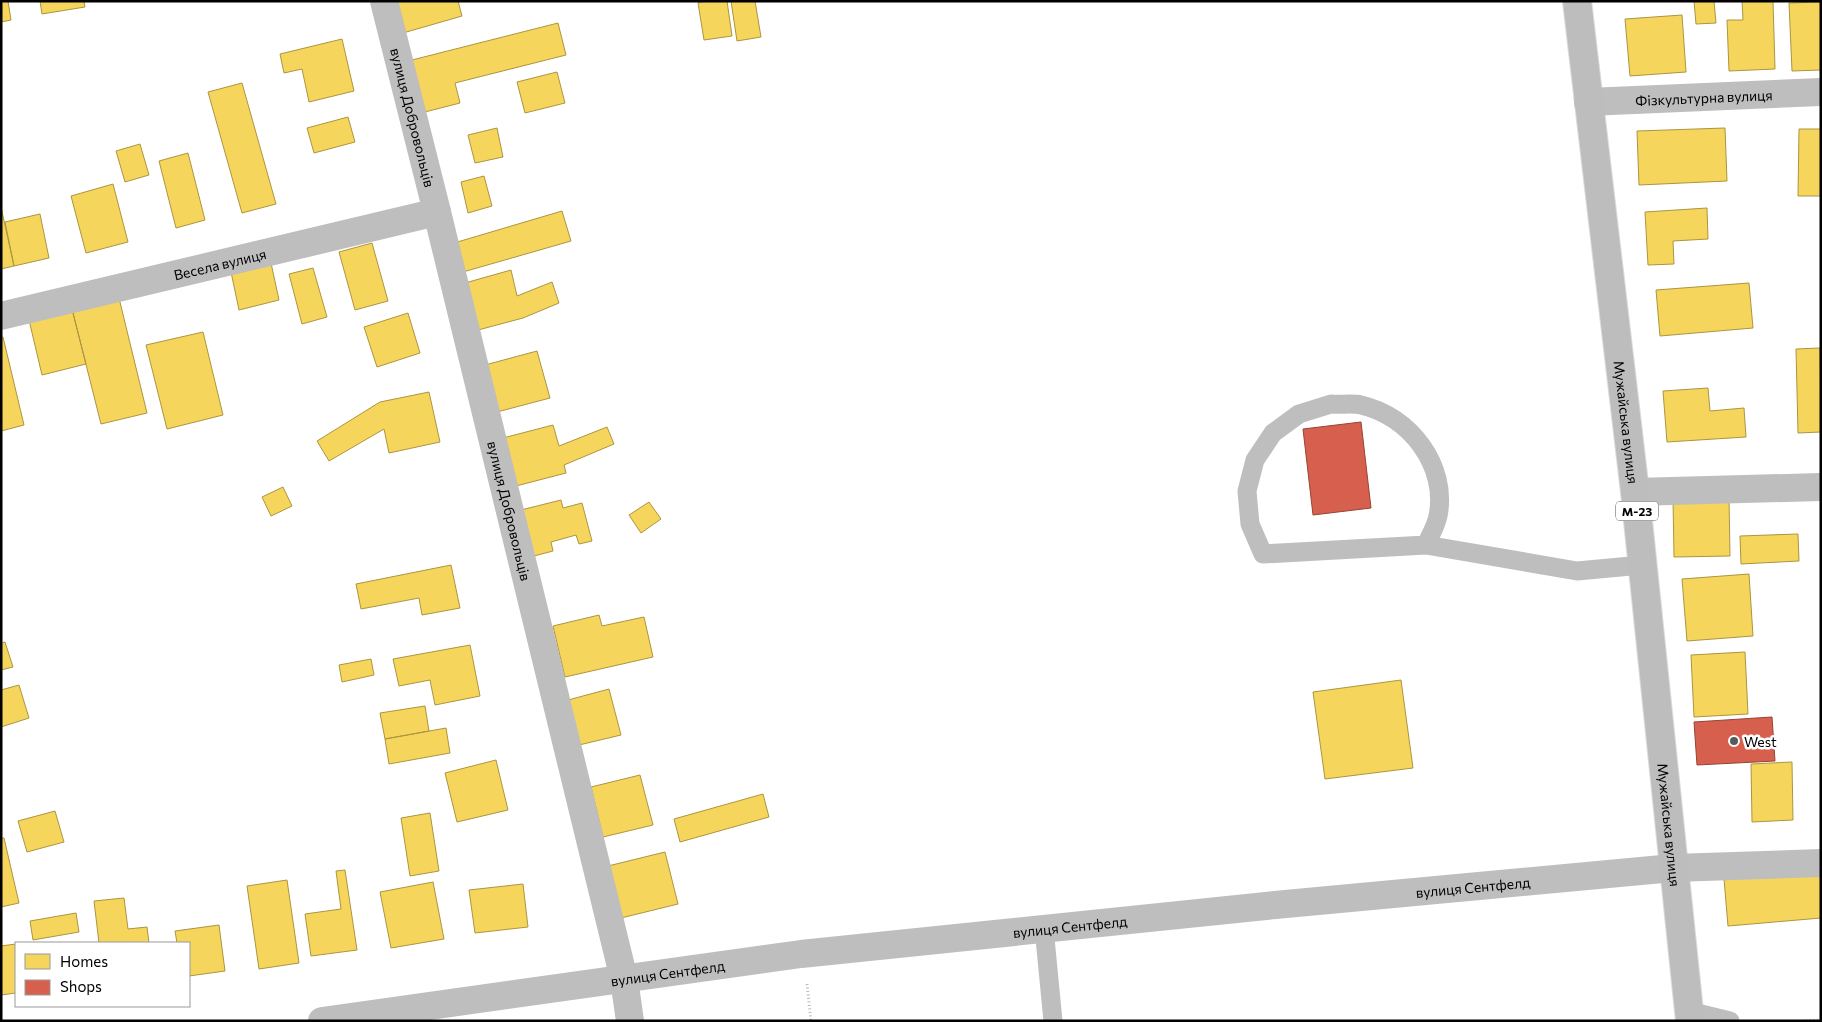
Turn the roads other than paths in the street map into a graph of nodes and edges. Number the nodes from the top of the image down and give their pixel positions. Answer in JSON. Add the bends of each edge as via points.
{"nodes":[{"id":1,"x":384,"y":1,"type":"edge"},
{"id":2,"x":1577,"y":1,"type":"edge"},
{"id":3,"x":1821,"y":92,"type":"edge"},
{"id":4,"x":1588,"y":102,"type":"junction"},
{"id":5,"x":437,"y":212,"type":"junction"},
{"id":6,"x":1,"y":316,"type":"edge"},
{"id":7,"x":1821,"y":487,"type":"edge"},
{"id":8,"x":1635,"y":492,"type":"junction"},
{"id":9,"x":1426,"y":544,"type":"junction"},
{"id":10,"x":1642,"y":565,"type":"junction"},
{"id":11,"x":1821,"y":863,"type":"edge"},
{"id":12,"x":1673,"y":868,"type":"junction"},
{"id":13,"x":1044,"y":928,"type":"junction"},
{"id":14,"x":624,"y":979,"type":"junction"},
{"id":15,"x":1690,"y":1016,"type":"edge"},
{"id":16,"x":322,"y":1021,"type":"edge"},
{"id":17,"x":630,"y":1021,"type":"edge"},
{"id":18,"x":1053,"y":1021,"type":"edge"},
{"id":19,"x":1730,"y":1021,"type":"edge"}],
"edges":[{"from":1,"to":5,"type":"street","name":"вулиця Добровольців"},
{"from":2,"to":4,"type":"highway","name":"Мужайська вулиця","number":"М-23"},
{"from":3,"to":4,"type":"street","name":"Фізкультурна вулиця"},
{"from":4,"to":8,"type":"highway","name":"Мужайська вулиця","number":"М-23"},
{"from":5,"to":6,"type":"street","name":"Весела вулиця"},
{"from":5,"to":14,"type":"street","name":"вулиця Добровольців"},
{"from":7,"to":8,"type":"street"},
{"from":8,"to":10,"type":"highway","name":"Мужайська вулиця","number":"М-23"},
{"from":9,"to":9,"type":"lane","via":[[1438,517],[1438,487],[1430,458],[1413,433],[1389,415],[1360,405],[1331,404],[1299,414],[1273,433],[1255,460],[1246,492],[1250,524],[1263,554]]},
{"from":9,"to":10,"type":"lane","via":[[1576,571]]},
{"from":10,"to":12,"type":"highway","name":"Мужайська вулиця","number":"М-23"},
{"from":11,"to":12,"type":"street","name":"вулиця Сентфелд"},
{"from":12,"to":13,"type":"street","name":"вулиця Сентфелд"},
{"from":12,"to":15,"type":"highway","name":"Мужайська вулиця","number":"М-23"},
{"from":13,"to":14,"type":"street","name":"вулиця Сентфелд","via":[[802,954]]},
{"from":13,"to":18,"type":"lane"},
{"from":14,"to":16,"type":"street","name":"вулиця Сентфелд"},
{"from":14,"to":17,"type":"street","name":"вулиця Добровольців"},
{"from":15,"to":19,"type":"lane"}]}
